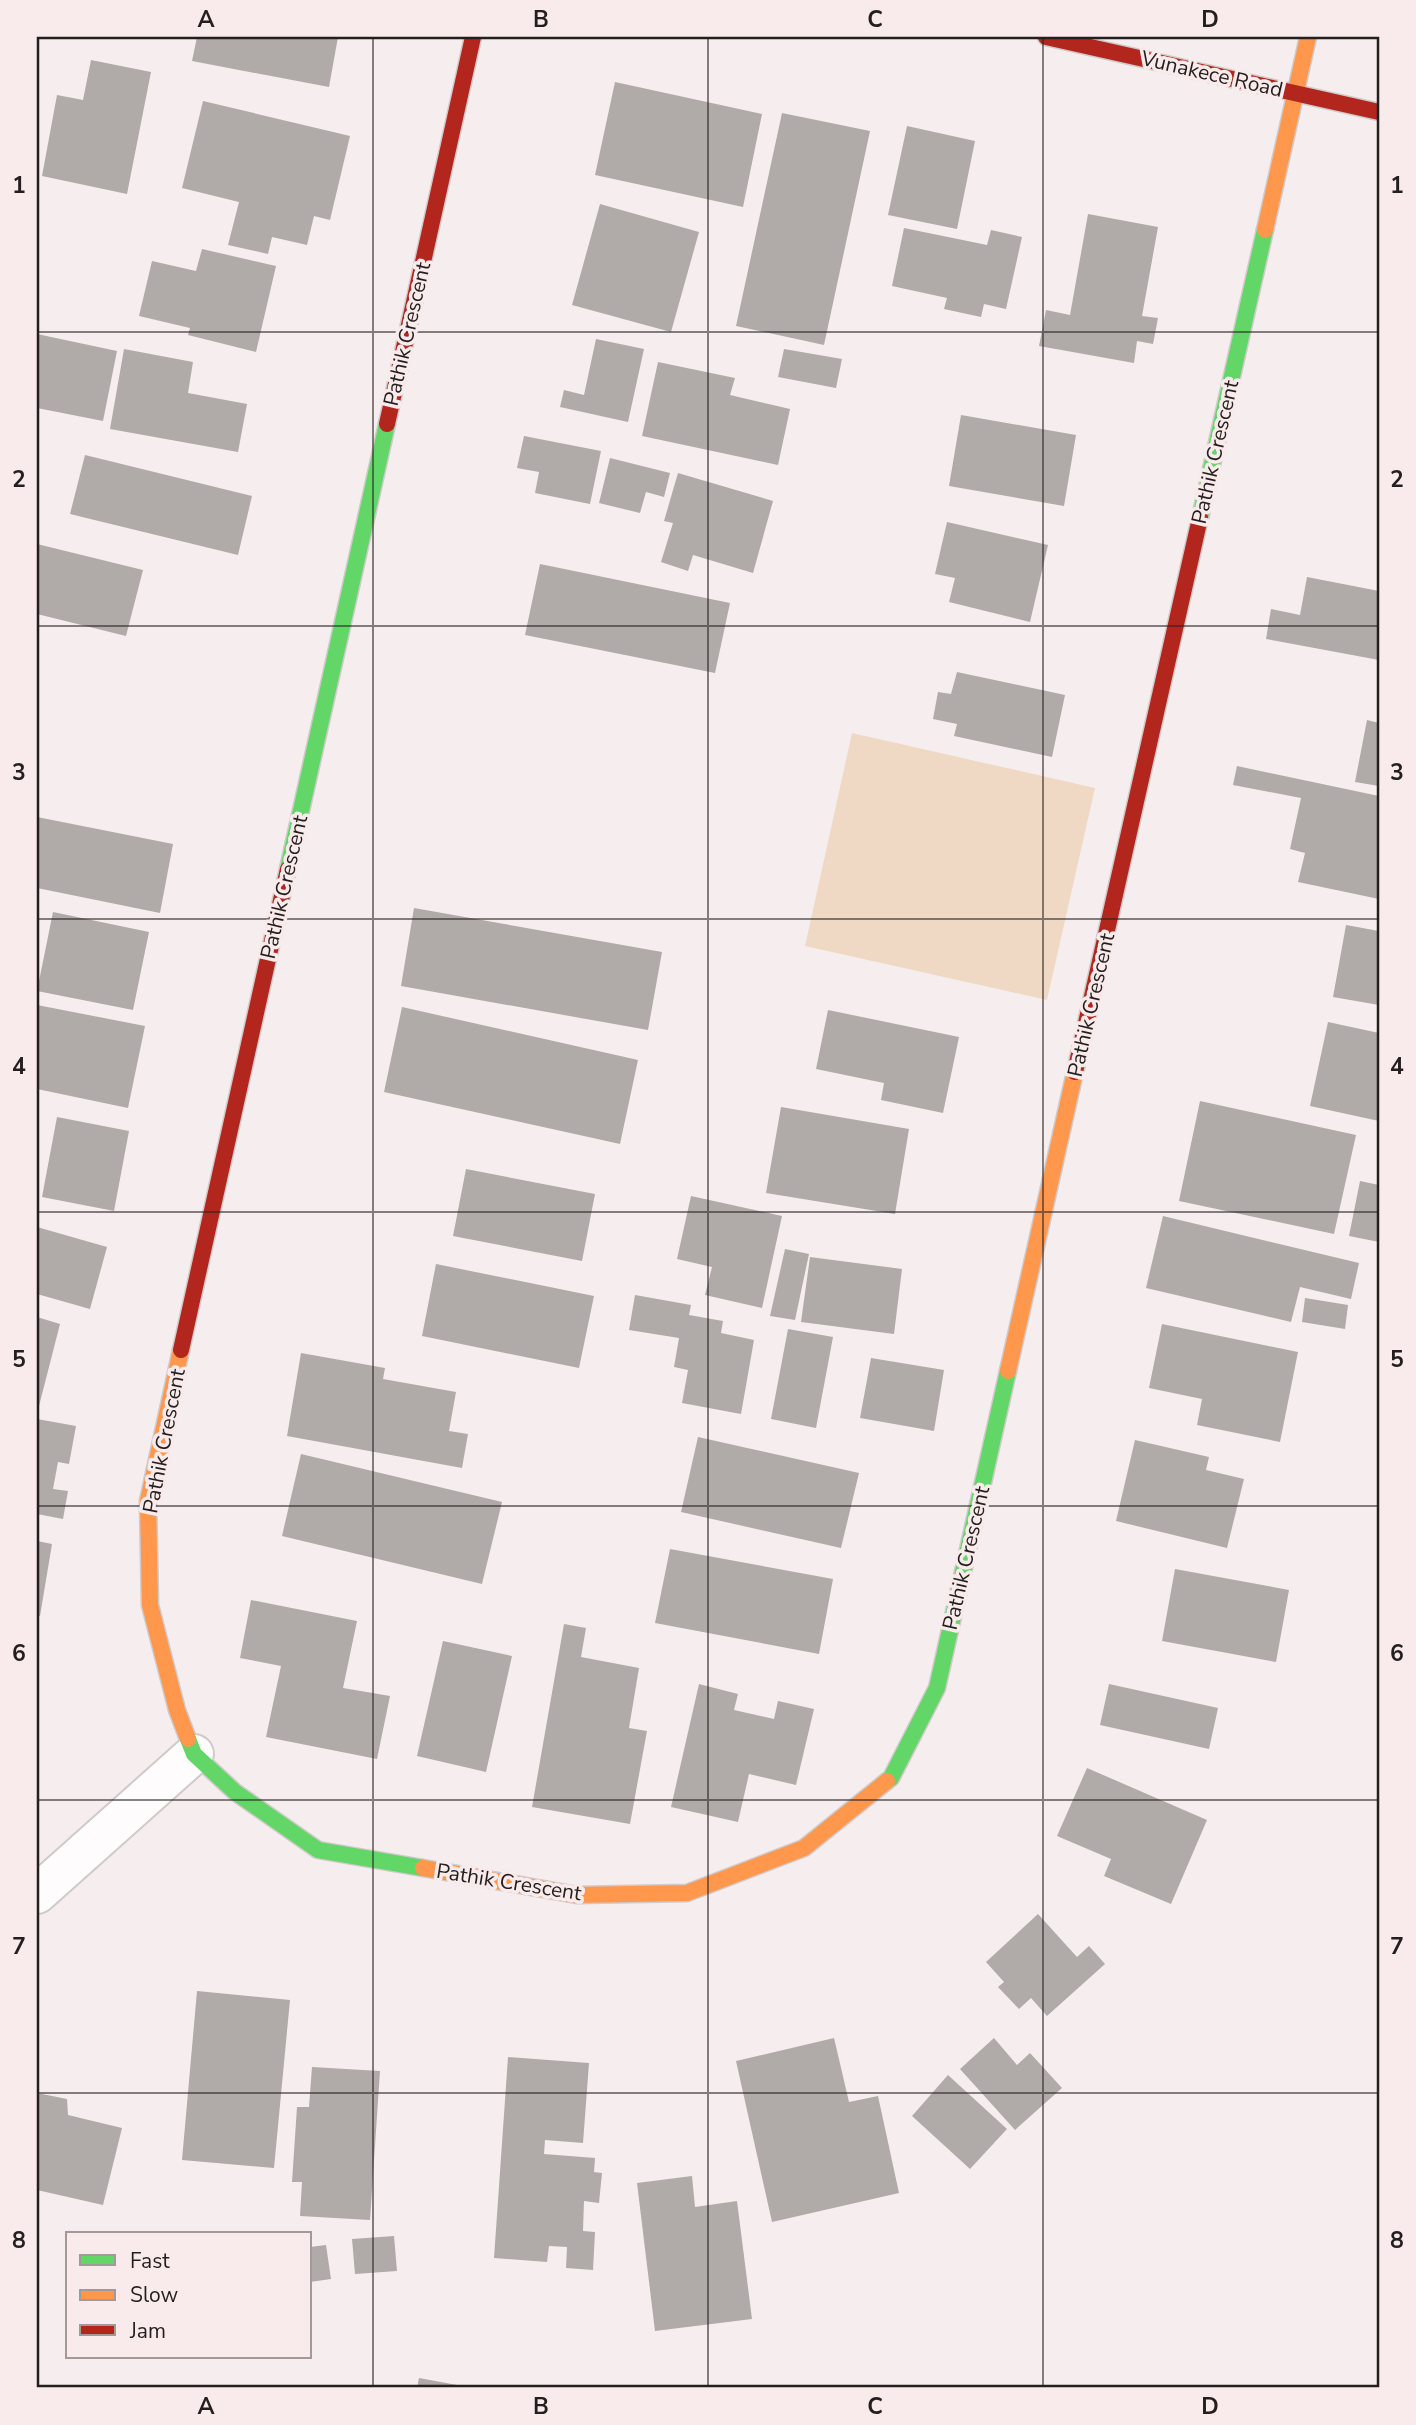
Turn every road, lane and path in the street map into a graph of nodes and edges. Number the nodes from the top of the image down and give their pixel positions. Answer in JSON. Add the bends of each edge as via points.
{"nodes":[{"id":1,"x":473,"y":37,"type":"edge"},
{"id":2,"x":1046,"y":37,"type":"edge"},
{"id":3,"x":1308,"y":37,"type":"edge"},
{"id":4,"x":1296,"y":93,"type":"junction"},
{"id":5,"x":1379,"y":112,"type":"edge"},
{"id":6,"x":194,"y":1754,"type":"junction"},
{"id":7,"x":37,"y":1894,"type":"edge"}],
"edges":[{"from":1,"to":6,"type":"street","name":"Pathik Crescent","via":[[148,1501],[150,1605],[177,1710]]},
{"from":2,"to":4,"type":"street","name":"Vunakece Road"},
{"from":3,"to":4,"type":"street","name":"Pathik Crescent"},
{"from":4,"to":5,"type":"street","name":"Vunakece Road"},
{"from":4,"to":6,"type":"street","name":"Pathik Crescent","via":[[937,1688],[891,1778],[804,1848],[687,1893],[577,1895],[318,1850],[235,1792]]},
{"from":6,"to":7,"type":"street"}]}
